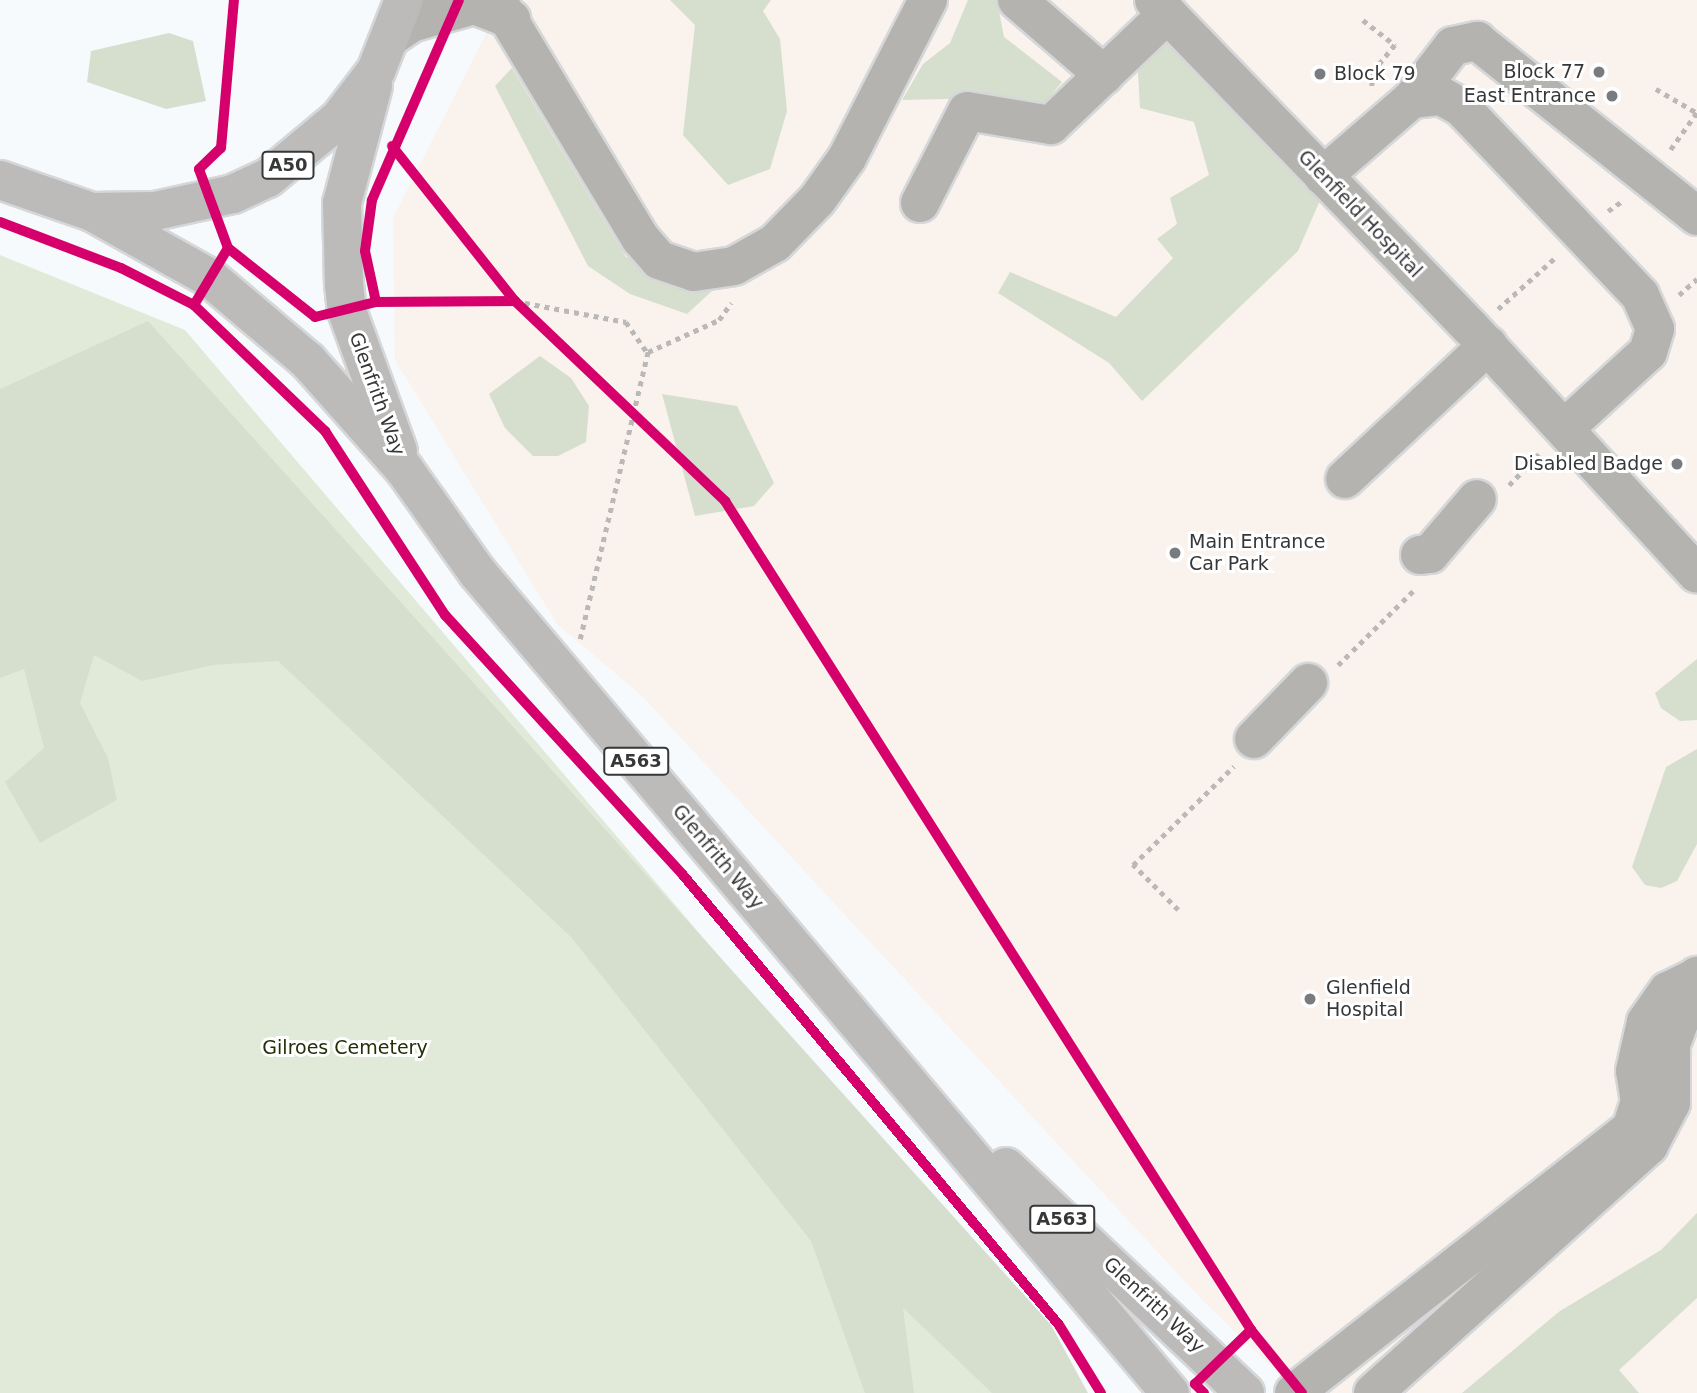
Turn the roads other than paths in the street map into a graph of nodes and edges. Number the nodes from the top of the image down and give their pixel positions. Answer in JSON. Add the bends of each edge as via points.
{"nodes":[{"id":1,"x":404,"y":0,"type":"edge"},
{"id":2,"x":928,"y":0,"type":"edge"},
{"id":3,"x":1017,"y":0,"type":"edge"},
{"id":4,"x":1161,"y":7,"type":"edge"},
{"id":5,"x":504,"y":9,"type":"edge"},
{"id":6,"x":392,"y":36,"type":"junction"},
{"id":7,"x":376,"y":71,"type":"junction"},
{"id":8,"x":1104,"y":75,"type":"junction"},
{"id":9,"x":1412,"y":99,"type":"junction"},
{"id":10,"x":1323,"y":176,"type":"junction"},
{"id":11,"x":0,"y":180,"type":"edge"},
{"id":12,"x":920,"y":203,"type":"dead end"},
{"id":13,"x":92,"y":212,"type":"junction"},
{"id":14,"x":1697,"y":216,"type":"edge"},
{"id":15,"x":1479,"y":336,"type":"junction"},
{"id":16,"x":1564,"y":428,"type":"junction"},
{"id":17,"x":404,"y":469,"type":"junction"},
{"id":18,"x":1345,"y":479,"type":"dead end"},
{"id":19,"x":1478,"y":499,"type":"dead end"},
{"id":20,"x":1420,"y":555,"type":"dead end"},
{"id":21,"x":1697,"y":574,"type":"edge"},
{"id":22,"x":1308,"y":683,"type":"dead end"},
{"id":23,"x":1254,"y":739,"type":"dead end"},
{"id":24,"x":1696,"y":977,"type":"edge"},
{"id":25,"x":877,"y":1046,"type":"junction"},
{"id":26,"x":1684,"y":1087,"type":"edge"},
{"id":27,"x":1170,"y":1393,"type":"edge"},
{"id":28,"x":1245,"y":1393,"type":"edge"},
{"id":29,"x":1294,"y":1393,"type":"edge"},
{"id":30,"x":1373,"y":1393,"type":"edge"}],
"edges":[{"from":1,"to":6,"type":"highway","number":"A50"},
{"from":2,"to":5,"type":"street","via":[[847,158],[817,200],[775,243],[734,266],[694,272],[659,260],[639,238]]},
{"from":3,"to":8,"type":"street"},
{"from":4,"to":8,"type":"street"},
{"from":4,"to":10,"type":"street","name":"Glenfield Hospital"},
{"from":5,"to":6,"type":"street","via":[[474,5],[411,23]]},
{"from":6,"to":7,"type":"highway","number":"A50"},
{"from":7,"to":13,"type":"highway","number":"A50","via":[[312,147],[268,178],[208,203]]},
{"from":7,"to":17,"type":"highway","name":"Glenfrith Way","number":"A563","via":[[342,202],[344,284],[347,311]]},
{"from":8,"to":12,"type":"street","via":[[1051,125],[967,111]]},
{"from":9,"to":10,"type":"street"},
{"from":9,"to":14,"type":"street","via":[[1452,46],[1477,41]]},
{"from":9,"to":16,"type":"street","via":[[1441,96],[1461,107],[1640,295],[1655,329],[1648,352]]},
{"from":10,"to":15,"type":"street","name":"Glenfield Hospital"},
{"from":11,"to":13,"type":"highway","number":"A50"},
{"from":13,"to":17,"type":"highway","name":"Glenfrith Way","number":"A563","via":[[227,290],[308,361]]},
{"from":15,"to":16,"type":"street","name":"Glenfield Hospital"},
{"from":15,"to":18,"type":"street","via":[[1409,390],[1406,417]]},
{"from":16,"to":21,"type":"street","name":"Glenfield Hospital"},
{"from":17,"to":25,"type":"highway","name":"Glenfrith Way","number":"A563","via":[[477,572]]},
{"from":19,"to":20,"type":"street","via":[[1430,554]]},
{"from":22,"to":23,"type":"street"},
{"from":24,"to":26,"type":"street","via":[[1671,1044]]},
{"from":24,"to":29,"type":"street","via":[[1668,991],[1646,1022],[1635,1071],[1640,1102],[1631,1129]]},
{"from":25,"to":27,"type":"highway","name":"Glenfrith Way","number":"A563"},
{"from":25,"to":28,"type":"highway","name":"Glenfrith Way","number":"A563"},
{"from":26,"to":30,"type":"street","via":[[1649,1145]]}]}
